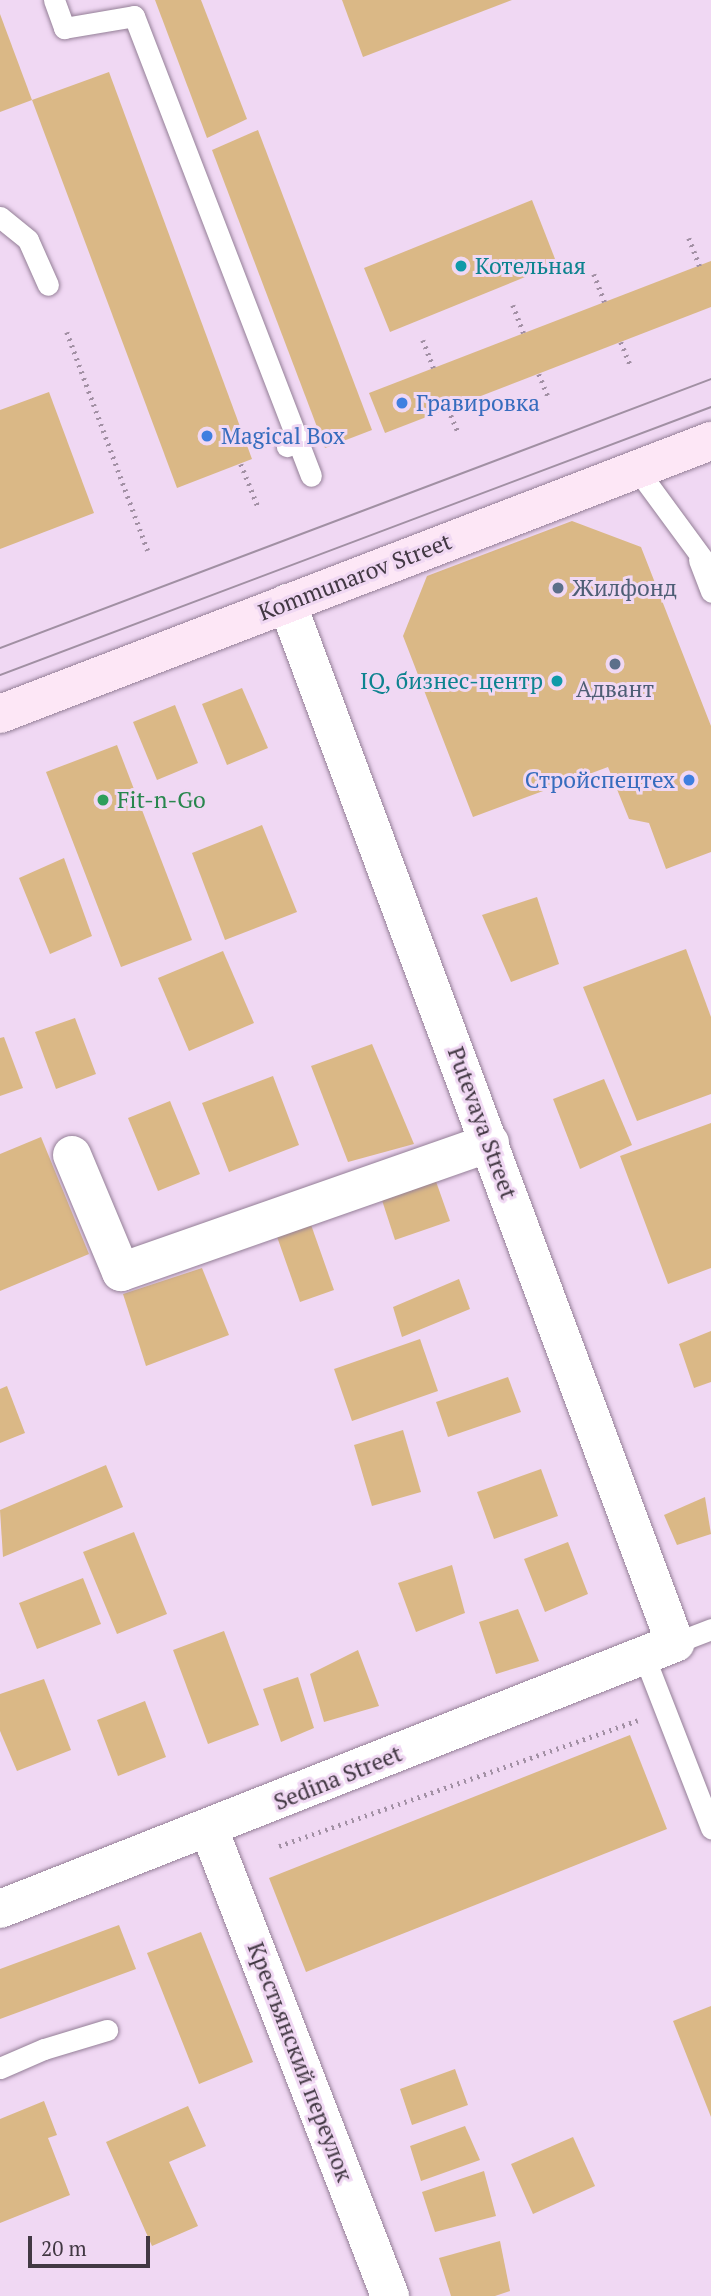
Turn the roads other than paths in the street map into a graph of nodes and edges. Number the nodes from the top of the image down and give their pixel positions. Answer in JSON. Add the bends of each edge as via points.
{"nodes":[{"id":1,"x":54,"y":0,"type":"edge"},
{"id":2,"x":0,"y":216,"type":"edge"},
{"id":3,"x":48,"y":285,"type":"dead end"},
{"id":4,"x":711,"y":441,"type":"edge"},
{"id":5,"x":636,"y":468,"type":"junction"},
{"id":6,"x":311,"y":476,"type":"dead end"},
{"id":7,"x":696,"y":551,"type":"junction"},
{"id":8,"x":711,"y":570,"type":"edge"},
{"id":9,"x":711,"y":592,"type":"edge"},
{"id":10,"x":287,"y":603,"type":"junction"},
{"id":11,"x":0,"y":714,"type":"edge"},
{"id":12,"x":490,"y":1143,"type":"junction"},
{"id":13,"x":72,"y":1155,"type":"dead end"},
{"id":14,"x":711,"y":1629,"type":"edge"},
{"id":15,"x":660,"y":1649,"type":"junction"},
{"id":16,"x":711,"y":1828,"type":"edge"},
{"id":17,"x":209,"y":1829,"type":"junction"},
{"id":18,"x":0,"y":1909,"type":"edge"},
{"id":19,"x":107,"y":2030,"type":"dead end"},
{"id":20,"x":0,"y":2068,"type":"edge"},
{"id":21,"x":390,"y":2296,"type":"edge"}],
"edges":[{"from":1,"to":6,"type":"lane","via":[[64,28],[134,16],[292,444]]},
{"from":2,"to":3,"type":"lane","via":[[28,240]]},
{"from":4,"to":5,"type":"main road","name":"Kommunarov Street"},
{"from":5,"to":7,"type":"lane"},
{"from":5,"to":10,"type":"main road","name":"Kommunarov Street"},
{"from":7,"to":8,"type":"lane"},
{"from":7,"to":9,"type":"lane"},
{"from":10,"to":11,"type":"main road","name":"Kommunarov Street"},
{"from":10,"to":12,"type":"street","name":"Putevaya Street"},
{"from":12,"to":13,"type":"street","via":[[121,1272]]},
{"from":12,"to":15,"type":"street","name":"Putevaya Street"},
{"from":14,"to":15,"type":"lane"},
{"from":15,"to":16,"type":"lane","via":[[665,1710]]},
{"from":15,"to":17,"type":"street","name":"Sedina Street"},
{"from":17,"to":18,"type":"street","name":"Sedina Street"},
{"from":17,"to":21,"type":"street","name":"Крестьянский переулок"},
{"from":19,"to":20,"type":"lane"}]}
